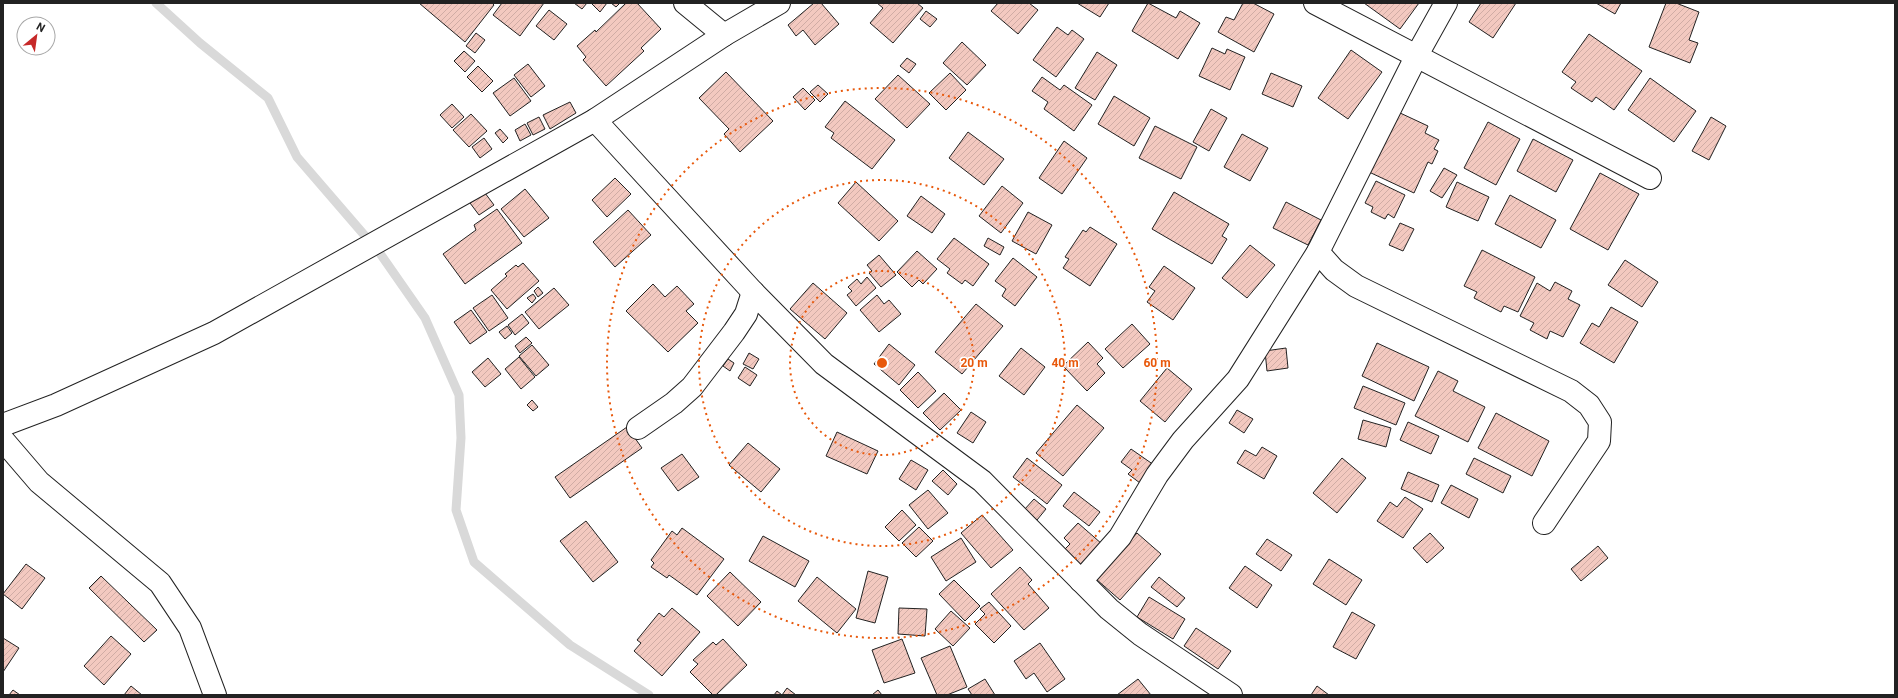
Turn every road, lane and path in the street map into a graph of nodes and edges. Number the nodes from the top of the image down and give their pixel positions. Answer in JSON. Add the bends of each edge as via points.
{"nodes":[{"id":1,"x":685,"y":3,"type":"edge"},
{"id":2,"x":779,"y":3,"type":"edge"},
{"id":3,"x":1315,"y":3,"type":"edge"},
{"id":4,"x":1446,"y":3,"type":"edge"},
{"id":5,"x":724,"y":35,"type":"junction"},
{"id":6,"x":1416,"y":55,"type":"junction"},
{"id":7,"x":595,"y":120,"type":"junction"},
{"id":8,"x":1650,"y":178,"type":"dead end"},
{"id":9,"x":1318,"y":252,"type":"junction"},
{"id":10,"x":753,"y":292,"type":"junction"},
{"id":11,"x":3,"y":425,"type":"edge"},
{"id":12,"x":638,"y":428,"type":"dead end"},
{"id":13,"x":3,"y":440,"type":"edge"},
{"id":14,"x":1544,"y":523,"type":"dead end"},
{"id":15,"x":1081,"y":581,"type":"junction"},
{"id":16,"x":215,"y":695,"type":"edge"},
{"id":17,"x":1231,"y":695,"type":"edge"}],
"edges":[{"from":1,"to":5,"type":"street"},
{"from":2,"to":5,"type":"street"},
{"from":3,"to":6,"type":"street"},
{"from":4,"to":6,"type":"street"},
{"from":5,"to":7,"type":"street"},
{"from":6,"to":8,"type":"street"},
{"from":6,"to":9,"type":"street"},
{"from":7,"to":10,"type":"street"},
{"from":7,"to":11,"type":"street","via":[[214,333],[56,405]]},
{"from":9,"to":14,"type":"street","via":[[1334,270],[1356,286],[1571,391],[1590,405],[1600,422],[1599,441]]},
{"from":9,"to":15,"type":"street","via":[[1238,380],[1183,440],[1157,475],[1120,537]]},
{"from":10,"to":12,"type":"street","via":[[746,314],[692,387]]},
{"from":10,"to":15,"type":"street","via":[[824,364],[982,482]]},
{"from":13,"to":16,"type":"street","via":[[39,482],[160,583],[190,628]]},
{"from":15,"to":17,"type":"street","via":[[1109,609],[1140,634]]}]}
